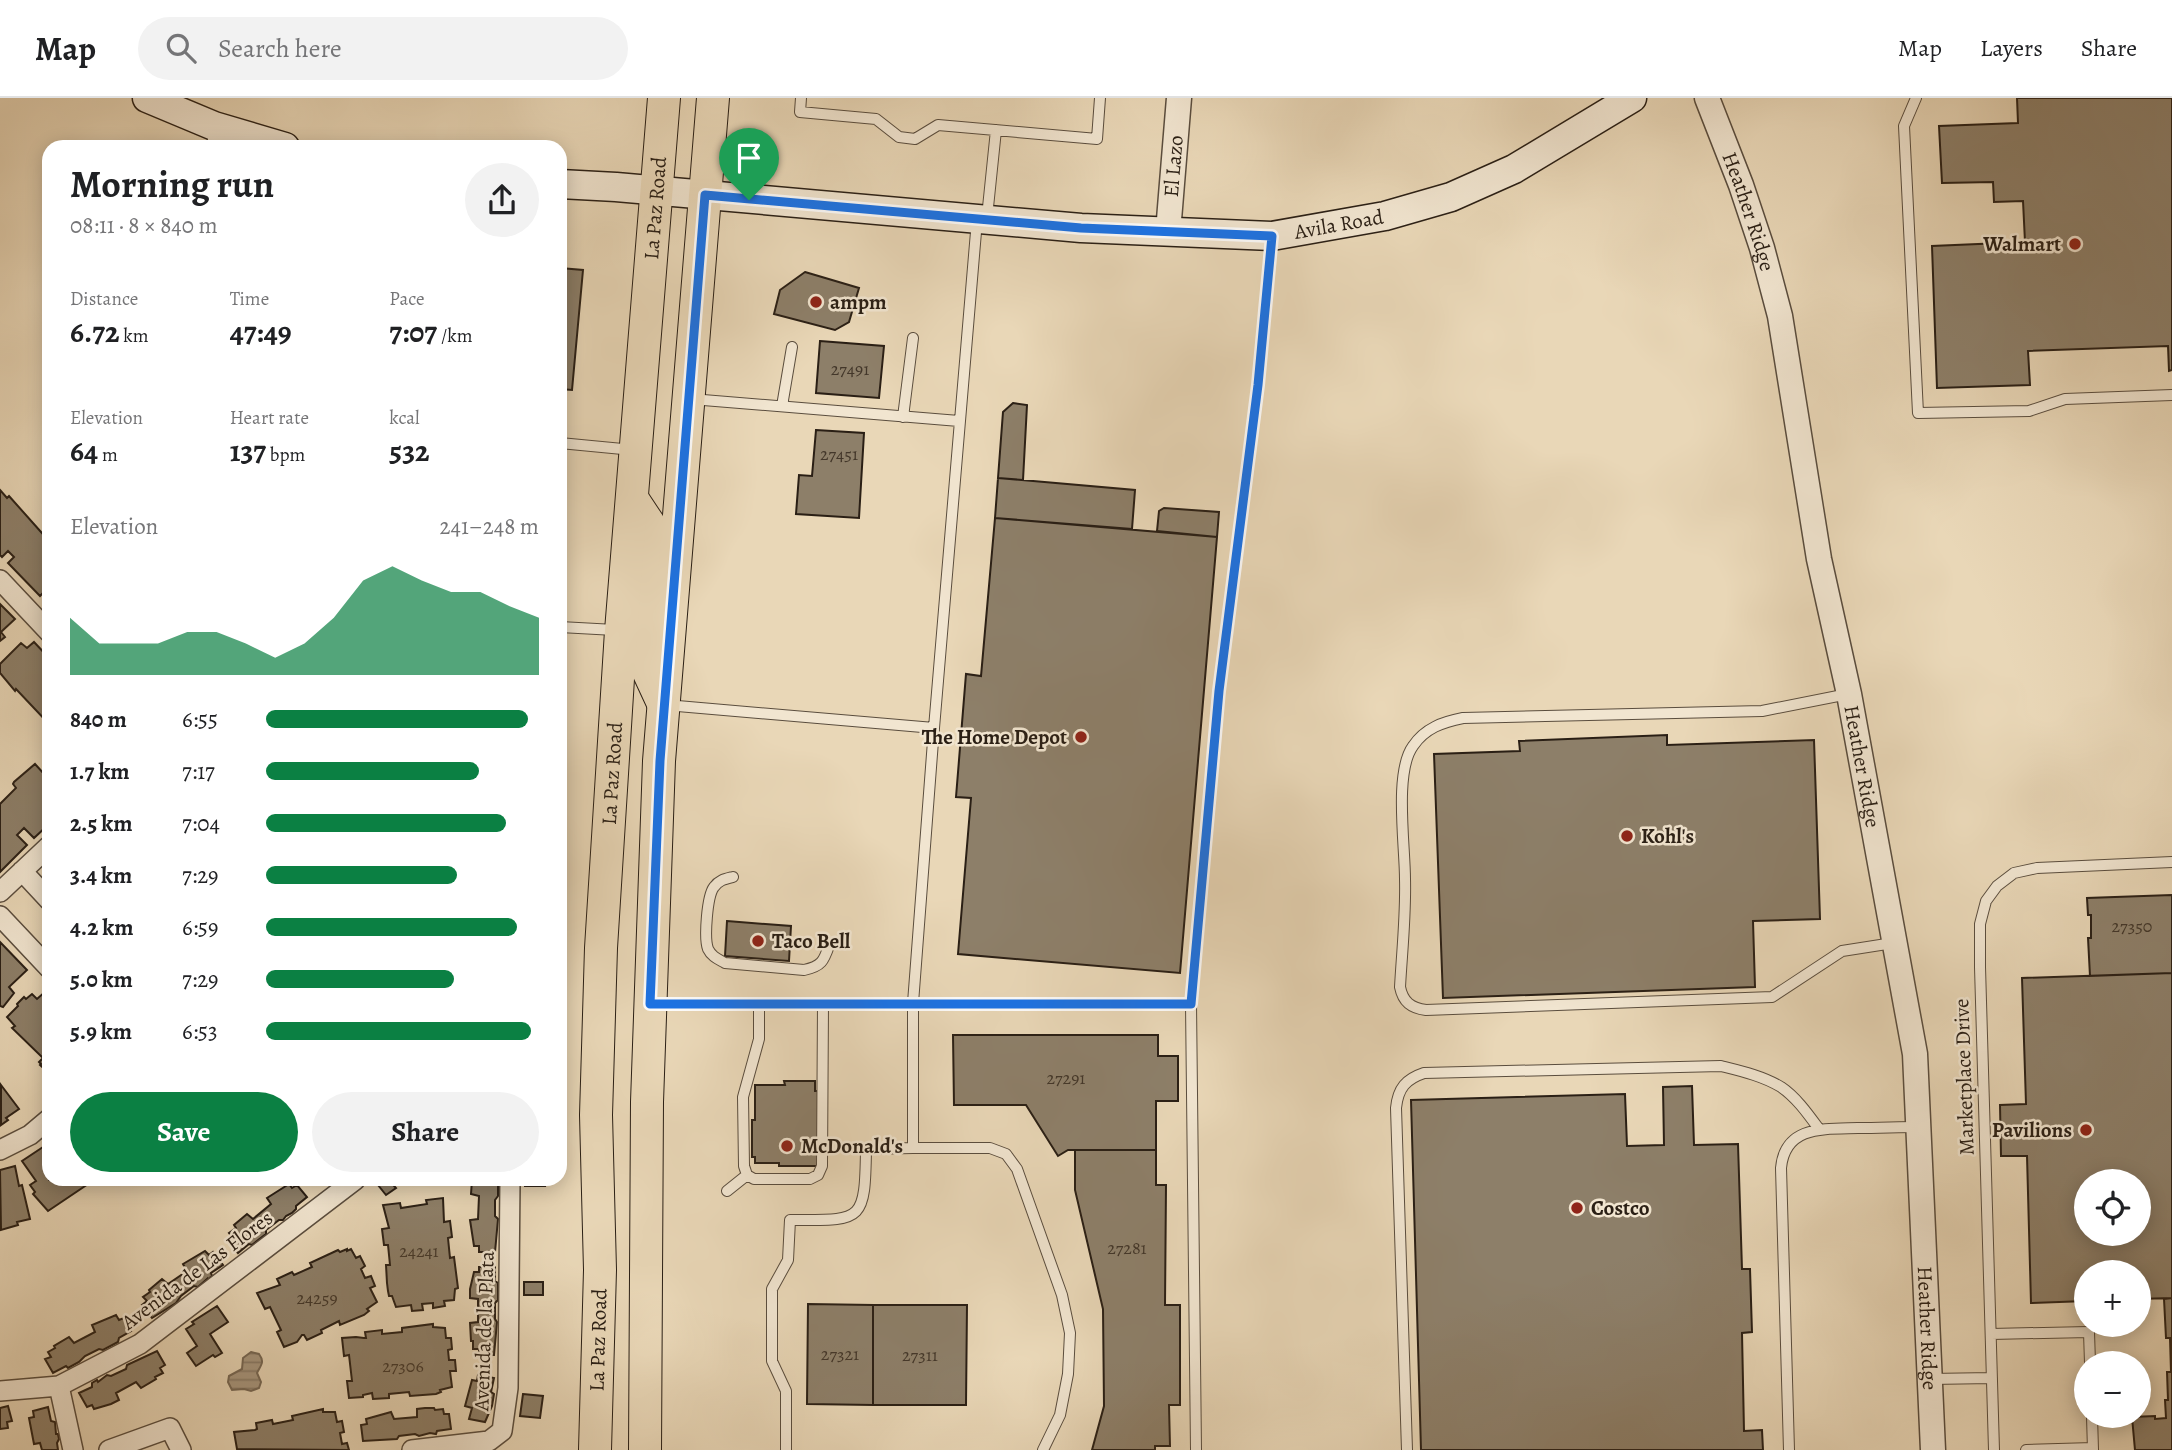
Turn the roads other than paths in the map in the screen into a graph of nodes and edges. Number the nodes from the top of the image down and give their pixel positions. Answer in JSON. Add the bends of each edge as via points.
{"nodes":[{"id":1,"x":147,"y":98,"type":"edge"},
{"id":2,"x":664,"y":98,"type":"edge"},
{"id":3,"x":713,"y":98,"type":"edge"},
{"id":4,"x":801,"y":98,"type":"edge"},
{"id":5,"x":1100,"y":98,"type":"edge"},
{"id":6,"x":1179,"y":98,"type":"edge"},
{"id":7,"x":1632,"y":98,"type":"edge"},
{"id":8,"x":1707,"y":98,"type":"edge"},
{"id":9,"x":1916,"y":98,"type":"edge"},
{"id":10,"x":996,"y":130,"type":"junction"},
{"id":11,"x":213,"y":136,"type":"edge"},
{"id":12,"x":239,"y":140,"type":"edge"},
{"id":13,"x":567,"y":185,"type":"edge"},
{"id":14,"x":655,"y":191,"type":"junction"},
{"id":15,"x":705,"y":195,"type":"junction"},
{"id":16,"x":982,"y":220,"type":"junction"},
{"id":17,"x":1168,"y":232,"type":"junction"},
{"id":18,"x":1272,"y":236,"type":"junction"},
{"id":19,"x":914,"y":338,"type":"dead end"},
{"id":20,"x":792,"y":348,"type":"dead end"},
{"id":21,"x":2172,"y":395,"type":"edge"},
{"id":22,"x":690,"y":398,"type":"junction"},
{"id":23,"x":782,"y":406,"type":"junction"},
{"id":24,"x":903,"y":417,"type":"junction"},
{"id":25,"x":959,"y":421,"type":"junction"},
{"id":26,"x":567,"y":444,"type":"edge"},
{"id":27,"x":635,"y":450,"type":"junction"},
{"id":28,"x":632,"y":499,"type":"junction"},
{"id":29,"x":0,"y":580,"type":"edge"},
{"id":30,"x":42,"y":625,"type":"edge"},
{"id":31,"x":567,"y":627,"type":"edge"},
{"id":32,"x":621,"y":631,"type":"junction"},
{"id":33,"x":1849,"y":694,"type":"junction"},
{"id":34,"x":664,"y":704,"type":"junction"},
{"id":35,"x":934,"y":728,"type":"junction"},
{"id":36,"x":42,"y":852,"type":"edge"},
{"id":37,"x":2172,"y":862,"type":"edge"},
{"id":38,"x":22,"y":871,"type":"junction"},
{"id":39,"x":733,"y":877,"type":"dead end"},
{"id":40,"x":0,"y":892,"type":"edge"},
{"id":41,"x":42,"y":892,"type":"edge"},
{"id":42,"x":0,"y":916,"type":"edge"},
{"id":43,"x":830,"y":943,"type":"dead end"},
{"id":44,"x":1895,"y":943,"type":"junction"},
{"id":45,"x":42,"y":961,"type":"edge"},
{"id":46,"x":913,"y":1003,"type":"junction"},
{"id":47,"x":650,"y":1004,"type":"junction"},
{"id":48,"x":760,"y":1004,"type":"junction"},
{"id":49,"x":823,"y":1004,"type":"junction"},
{"id":50,"x":1191,"y":1004,"type":"junction"},
{"id":51,"x":42,"y":1125,"type":"edge"},
{"id":52,"x":1920,"y":1127,"type":"junction"},
{"id":53,"x":1819,"y":1129,"type":"junction"},
{"id":54,"x":913,"y":1148,"type":"junction"},
{"id":55,"x":0,"y":1150,"type":"edge"},
{"id":56,"x":747,"y":1175,"type":"junction"},
{"id":57,"x":347,"y":1186,"type":"edge"},
{"id":58,"x":510,"y":1186,"type":"edge"},
{"id":59,"x":727,"y":1191,"type":"dead end"},
{"id":60,"x":1991,"y":1334,"type":"junction"},
{"id":61,"x":2090,"y":1351,"type":"edge"},
{"id":62,"x":1992,"y":1378,"type":"junction"},
{"id":63,"x":1930,"y":1379,"type":"junction"},
{"id":64,"x":59,"y":1386,"type":"junction"},
{"id":65,"x":0,"y":1391,"type":"edge"},
{"id":66,"x":2092,"y":1428,"type":"edge"},
{"id":67,"x":2093,"y":1449,"type":"edge"},
{"id":68,"x":73,"y":1450,"type":"edge"},
{"id":69,"x":109,"y":1450,"type":"edge"},
{"id":70,"x":181,"y":1450,"type":"edge"},
{"id":71,"x":412,"y":1450,"type":"edge"},
{"id":72,"x":595,"y":1450,"type":"edge"},
{"id":73,"x":645,"y":1450,"type":"edge"},
{"id":74,"x":786,"y":1450,"type":"edge"},
{"id":75,"x":1043,"y":1450,"type":"edge"},
{"id":76,"x":1196,"y":1450,"type":"edge"},
{"id":77,"x":1407,"y":1450,"type":"edge"},
{"id":78,"x":1789,"y":1450,"type":"edge"},
{"id":79,"x":1933,"y":1450,"type":"edge"},
{"id":80,"x":1994,"y":1450,"type":"edge"},
{"id":81,"x":2026,"y":1450,"type":"edge"}],
"edges":[{"from":1,"to":11,"type":"main road"},
{"from":2,"to":14,"type":"main road","name":"La Paz Road"},
{"from":3,"to":15,"type":"main road"},
{"from":4,"to":10,"type":"lane","via":[[800,112],[876,119],[899,138],[915,139],[938,125]]},
{"from":5,"to":10,"type":"lane","via":[[1097,139]]},
{"from":6,"to":17,"type":"street","name":"El Lazo"},
{"from":7,"to":18,"type":"main road","name":"Avila Road","via":[[1514,169],[1451,197],[1385,216]]},
{"from":8,"to":33,"type":"street","name":"Heather Ridge","via":[[1762,248],[1780,316],[1819,559]]},
{"from":9,"to":21,"type":"lane","via":[[1904,126],[1918,413],[2029,411],[2065,399]]},
{"from":10,"to":16,"type":"lane"},
{"from":11,"to":12,"type":"main road"},
{"from":13,"to":14,"type":"main road","name":"Avila Road"},
{"from":14,"to":15,"type":"main road","name":"Avila Road"},
{"from":14,"to":27,"type":"main road","name":"La Paz Road"},
{"from":15,"to":16,"type":"main road","name":"Avila Road"},
{"from":15,"to":22,"type":"main road"},
{"from":16,"to":17,"type":"main road","name":"Avila Road"},
{"from":16,"to":25,"type":"lane"},
{"from":17,"to":18,"type":"main road","name":"Avila Road"},
{"from":18,"to":50,"type":"lane","via":[[1219,691]]},
{"from":19,"to":24,"type":"lane"},
{"from":20,"to":23,"type":"lane"},
{"from":22,"to":23,"type":"lane"},
{"from":22,"to":34,"type":"main road"},
{"from":23,"to":24,"type":"lane"},
{"from":24,"to":25,"type":"lane"},
{"from":25,"to":35,"type":"lane"},
{"from":26,"to":27,"type":"lane"},
{"from":27,"to":28,"type":"main road","name":"La Paz Road"},
{"from":28,"to":32,"type":"main road","name":"La Paz Road"},
{"from":28,"to":34,"type":"main road","via":[[649,524],[651,544],[643,660]]},
{"from":29,"to":30,"type":"street"},
{"from":31,"to":32,"type":"lane"},
{"from":32,"to":72,"type":"main road","name":"La Paz Road","via":[[600,948]]},
{"from":33,"to":44,"type":"street","name":"Heather Ridge"},
{"from":33,"to":44,"type":"lane","via":[[1762,711],[1463,718],[1427,730],[1412,746],[1402,782],[1405,881],[1400,988],[1407,1003],[1426,1010],[1772,997],[1842,951]]},
{"from":34,"to":35,"type":"lane"},
{"from":34,"to":47,"type":"main road"},
{"from":35,"to":46,"type":"lane"},
{"from":36,"to":38,"type":"street"},
{"from":37,"to":60,"type":"lane","name":"Marketplace Drive","via":[[2037,868],[2014,873],[1986,901],[1980,956]]},
{"from":38,"to":40,"type":"street"},
{"from":38,"to":41,"type":"street"},
{"from":39,"to":43,"type":"lane","via":[[722,879],[710,894],[706,938],[715,958],[725,963],[804,970],[824,960]]},
{"from":42,"to":45,"type":"street"},
{"from":44,"to":52,"type":"street","name":"Heather Ridge","via":[[1915,1054]]},
{"from":46,"to":49,"type":"lane"},
{"from":46,"to":50,"type":"lane"},
{"from":46,"to":54,"type":"lane"},
{"from":47,"to":48,"type":"lane"},
{"from":47,"to":73,"type":"main road"},
{"from":48,"to":49,"type":"lane"},
{"from":48,"to":56,"type":"lane","via":[[760,1039],[743,1097]]},
{"from":49,"to":56,"type":"lane","via":[[822,1166],[818,1175],[754,1179]]},
{"from":50,"to":76,"type":"lane"},
{"from":51,"to":55,"type":"street"},
{"from":52,"to":53,"type":"lane"},
{"from":52,"to":63,"type":"street","name":"Heather Ridge"},
{"from":53,"to":77,"type":"lane","via":[[1781,1087],[1721,1066],[1424,1073],[1410,1077],[1396,1108]]},
{"from":53,"to":78,"type":"lane","via":[[1797,1137],[1782,1156]]},
{"from":54,"to":74,"type":"lane","via":[[866,1149],[866,1190],[861,1206],[851,1216],[790,1220],[788,1260],[772,1289],[772,1360],[786,1391]]},
{"from":54,"to":75,"type":"lane","via":[[990,1148],[1006,1154],[1017,1169],[1062,1295],[1070,1333],[1060,1415]]},
{"from":56,"to":59,"type":"lane"},
{"from":57,"to":64,"type":"street","name":"Avenida de Las Flores","via":[[140,1344]]},
{"from":58,"to":71,"type":"street","name":"Avenida de la Plata","via":[[508,1388],[502,1432],[489,1441]]},
{"from":60,"to":61,"type":"lane","via":[[2089,1332]]},
{"from":60,"to":62,"type":"lane","name":"Marketplace Drive"},
{"from":62,"to":63,"type":"lane"},
{"from":62,"to":80,"type":"lane","name":"Marketplace Drive"},
{"from":63,"to":79,"type":"street","name":"Heather Ridge"},
{"from":64,"to":65,"type":"street"},
{"from":64,"to":68,"type":"street"},
{"from":66,"to":67,"type":"lane"},
{"from":67,"to":81,"type":"lane"},
{"from":69,"to":70,"type":"street","via":[[170,1428]]}]}
